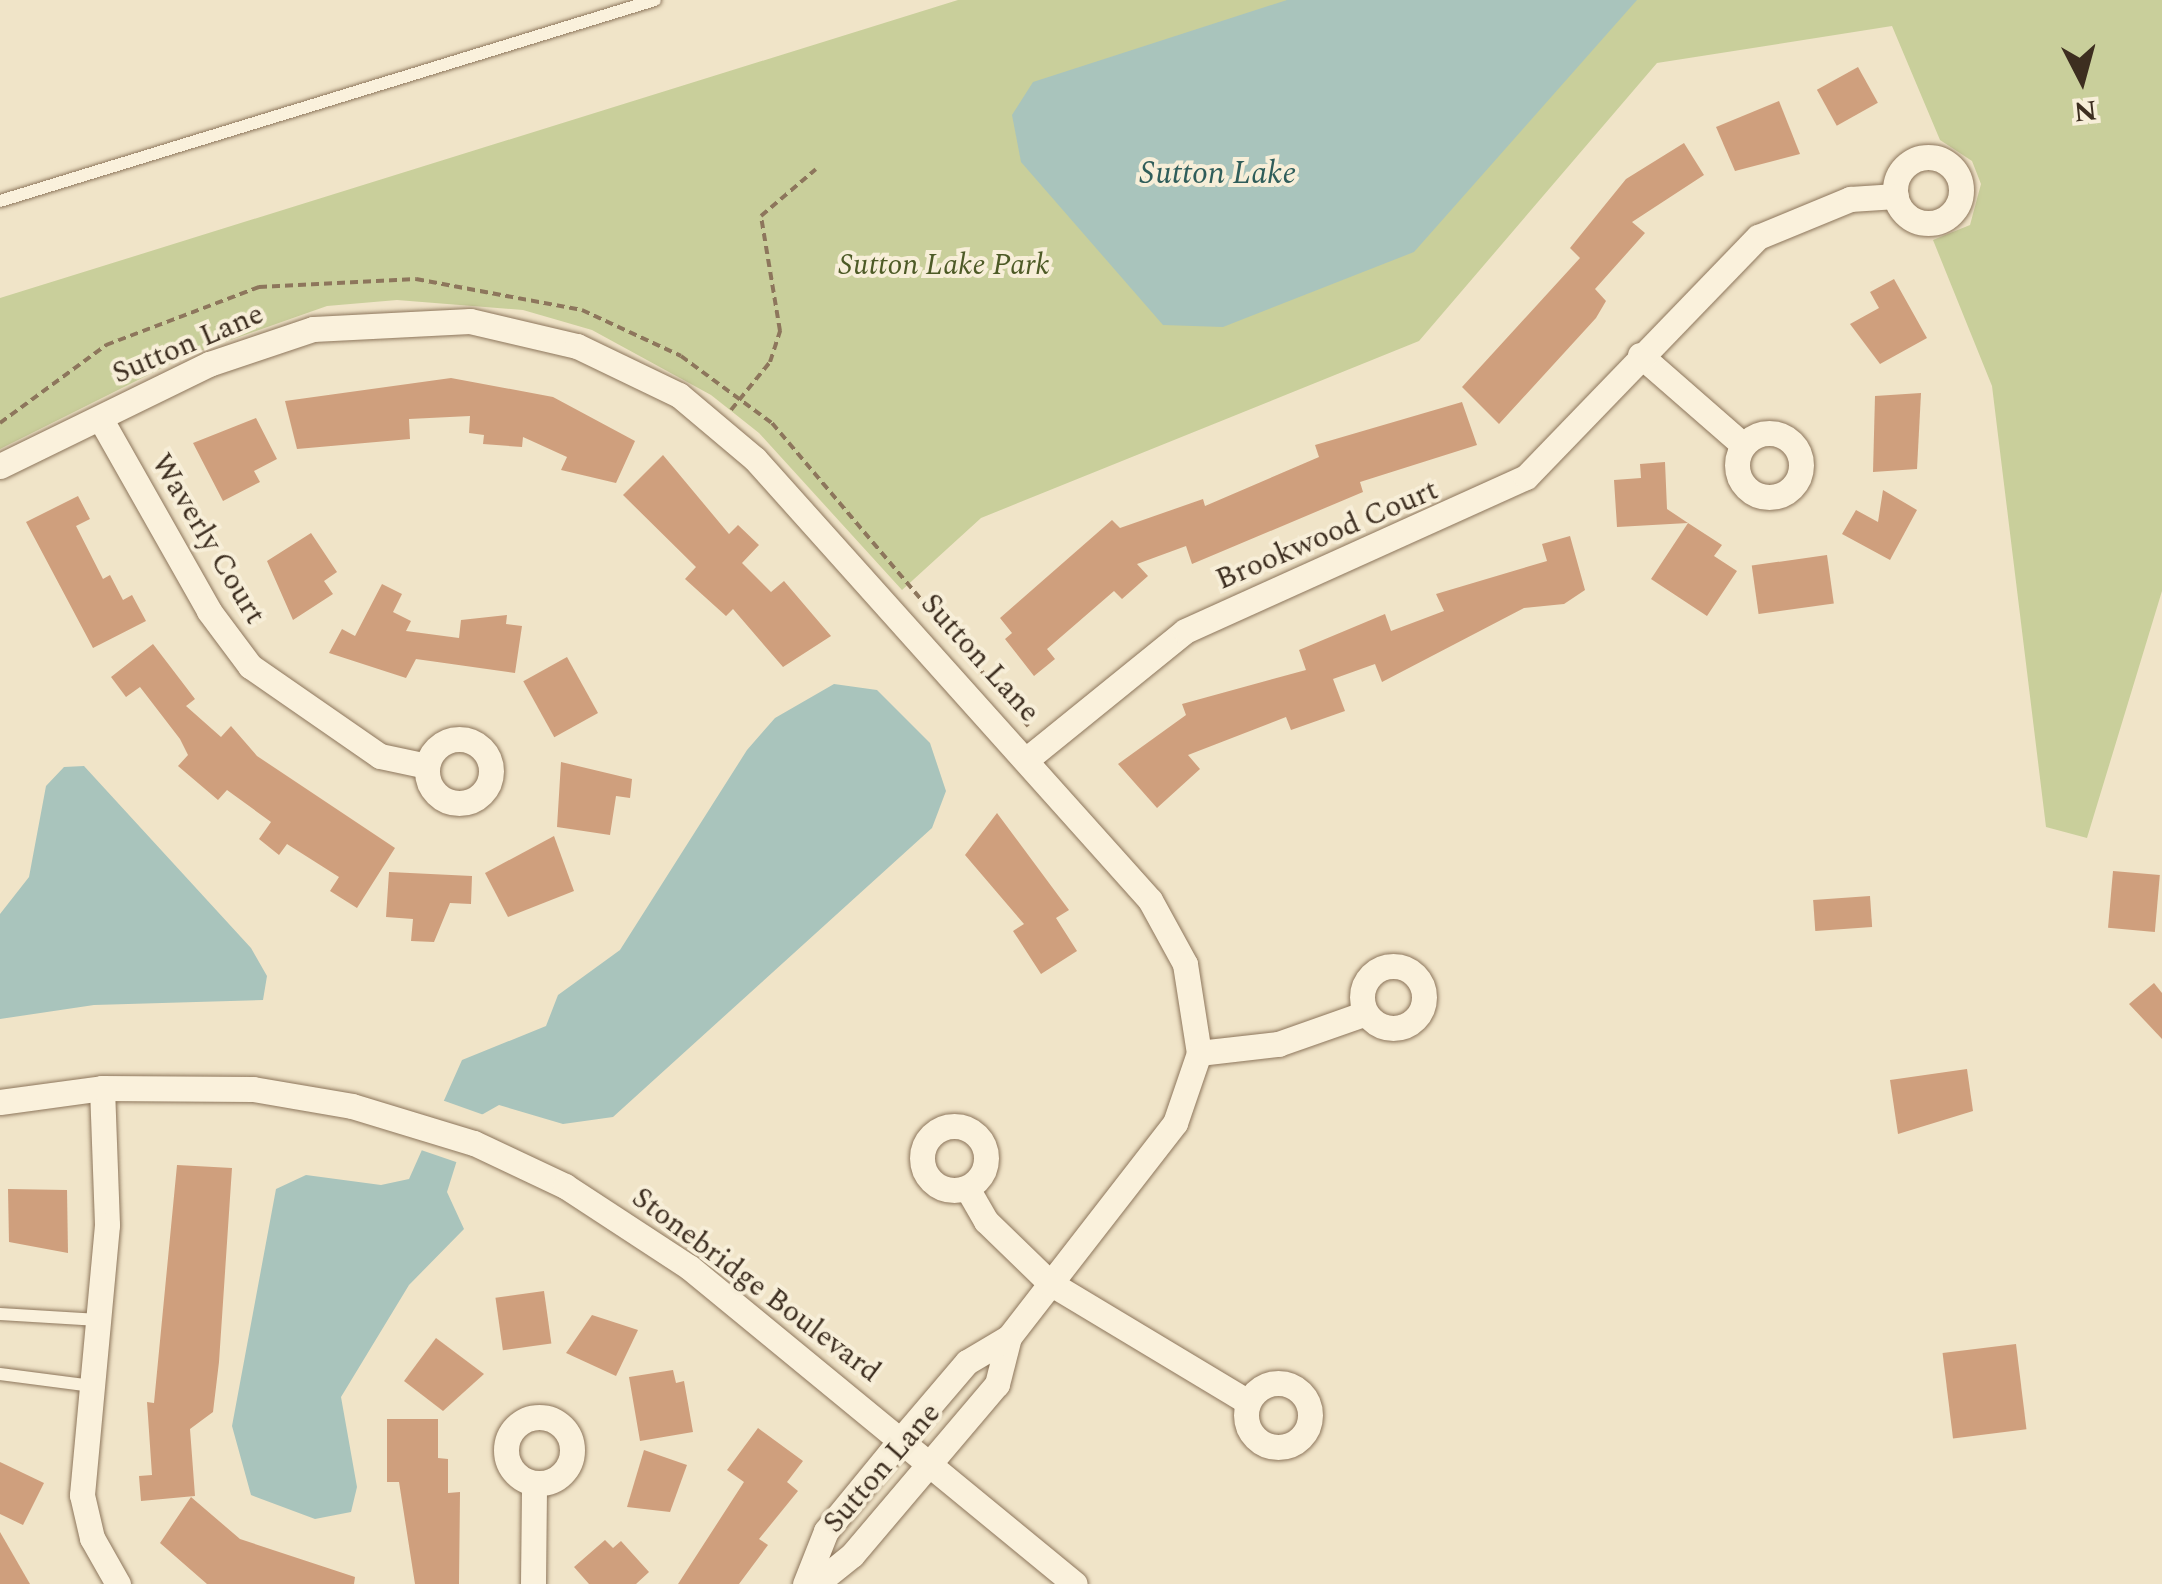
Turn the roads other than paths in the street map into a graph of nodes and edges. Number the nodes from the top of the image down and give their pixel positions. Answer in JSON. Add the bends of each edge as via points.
{"nodes":[{"id":1,"x":655,"y":0,"type":"edge"},
{"id":2,"x":1896,"y":196,"type":"dead end"},
{"id":3,"x":0,"y":201,"type":"edge"},
{"id":4,"x":1640,"y":355,"type":"junction"},
{"id":5,"x":100,"y":418,"type":"junction"},
{"id":6,"x":1743,"y":444,"type":"dead end"},
{"id":7,"x":0,"y":466,"type":"edge"},
{"id":8,"x":1027,"y":760,"type":"junction"},
{"id":9,"x":427,"y":766,"type":"dead end"},
{"id":10,"x":1366,"y":1013,"type":"dead end"},
{"id":11,"x":1199,"y":1053,"type":"junction"},
{"id":12,"x":102,"y":1088,"type":"junction"},
{"id":13,"x":0,"y":1102,"type":"edge"},
{"id":14,"x":967,"y":1188,"type":"dead end"},
{"id":15,"x":1050,"y":1283,"type":"junction"},
{"id":16,"x":0,"y":1314,"type":"edge"},
{"id":17,"x":99,"y":1320,"type":"junction"},
{"id":18,"x":1009,"y":1338,"type":"junction"},
{"id":19,"x":0,"y":1374,"type":"edge"},
{"id":20,"x":92,"y":1386,"type":"junction"},
{"id":21,"x":1248,"y":1402,"type":"dead end"},
{"id":22,"x":902,"y":1438,"type":"junction"},
{"id":23,"x":932,"y":1463,"type":"junction"},
{"id":24,"x":534,"y":1483,"type":"dead end"},
{"id":25,"x":118,"y":1584,"type":"edge"},
{"id":26,"x":533,"y":1584,"type":"edge"},
{"id":27,"x":804,"y":1584,"type":"edge"},
{"id":28,"x":816,"y":1584,"type":"edge"},
{"id":29,"x":1075,"y":1584,"type":"edge"}],
"edges":[{"from":1,"to":3,"type":"lane"},
{"from":2,"to":4,"type":"street","name":"Brookwood Court","via":[[1850,198],[1758,237]]},
{"from":4,"to":6,"type":"street"},
{"from":4,"to":8,"type":"street","name":"Brookwood Court","via":[[1526,477],[1185,631]]},
{"from":5,"to":7,"type":"street","name":"Sutton Lane"},
{"from":5,"to":8,"type":"street","name":"Sutton Lane","via":[[262,343],[412,317],[577,346],[719,424]]},
{"from":5,"to":9,"type":"street","name":"Waverly Court","via":[[208,612],[250,666],[366,748]]},
{"from":8,"to":11,"type":"street","name":"Sutton Lane","via":[[1168,926],[1191,990]]},
{"from":10,"to":11,"type":"street","via":[[1278,1044]]},
{"from":11,"to":15,"type":"street","name":"Sutton Lane","via":[[1151,1164]]},
{"from":12,"to":13,"type":"street","name":"Stonebridge Boulevard"},
{"from":12,"to":17,"type":"street"},
{"from":12,"to":22,"type":"street","name":"Stonebridge Boulevard","via":[[253,1089],[474,1143],[632,1227]]},
{"from":14,"to":15,"type":"street","via":[[986,1222]]},
{"from":15,"to":18,"type":"street","name":"Sutton Lane"},
{"from":15,"to":21,"type":"street"},
{"from":16,"to":17,"type":"lane"},
{"from":17,"to":20,"type":"street"},
{"from":18,"to":22,"type":"street","via":[[967,1362]]},
{"from":18,"to":23,"type":"street","name":"Sutton Lane","via":[[997,1384]]},
{"from":19,"to":20,"type":"lane"},
{"from":20,"to":25,"type":"street","via":[[82,1495],[92,1538]]},
{"from":22,"to":23,"type":"street","name":"Stonebridge Boulevard"},
{"from":22,"to":27,"type":"street","via":[[826,1531]]},
{"from":23,"to":28,"type":"street","name":"Sutton Lane"},
{"from":23,"to":29,"type":"street","name":"Stonebridge Boulevard"},
{"from":24,"to":26,"type":"street"}]}
